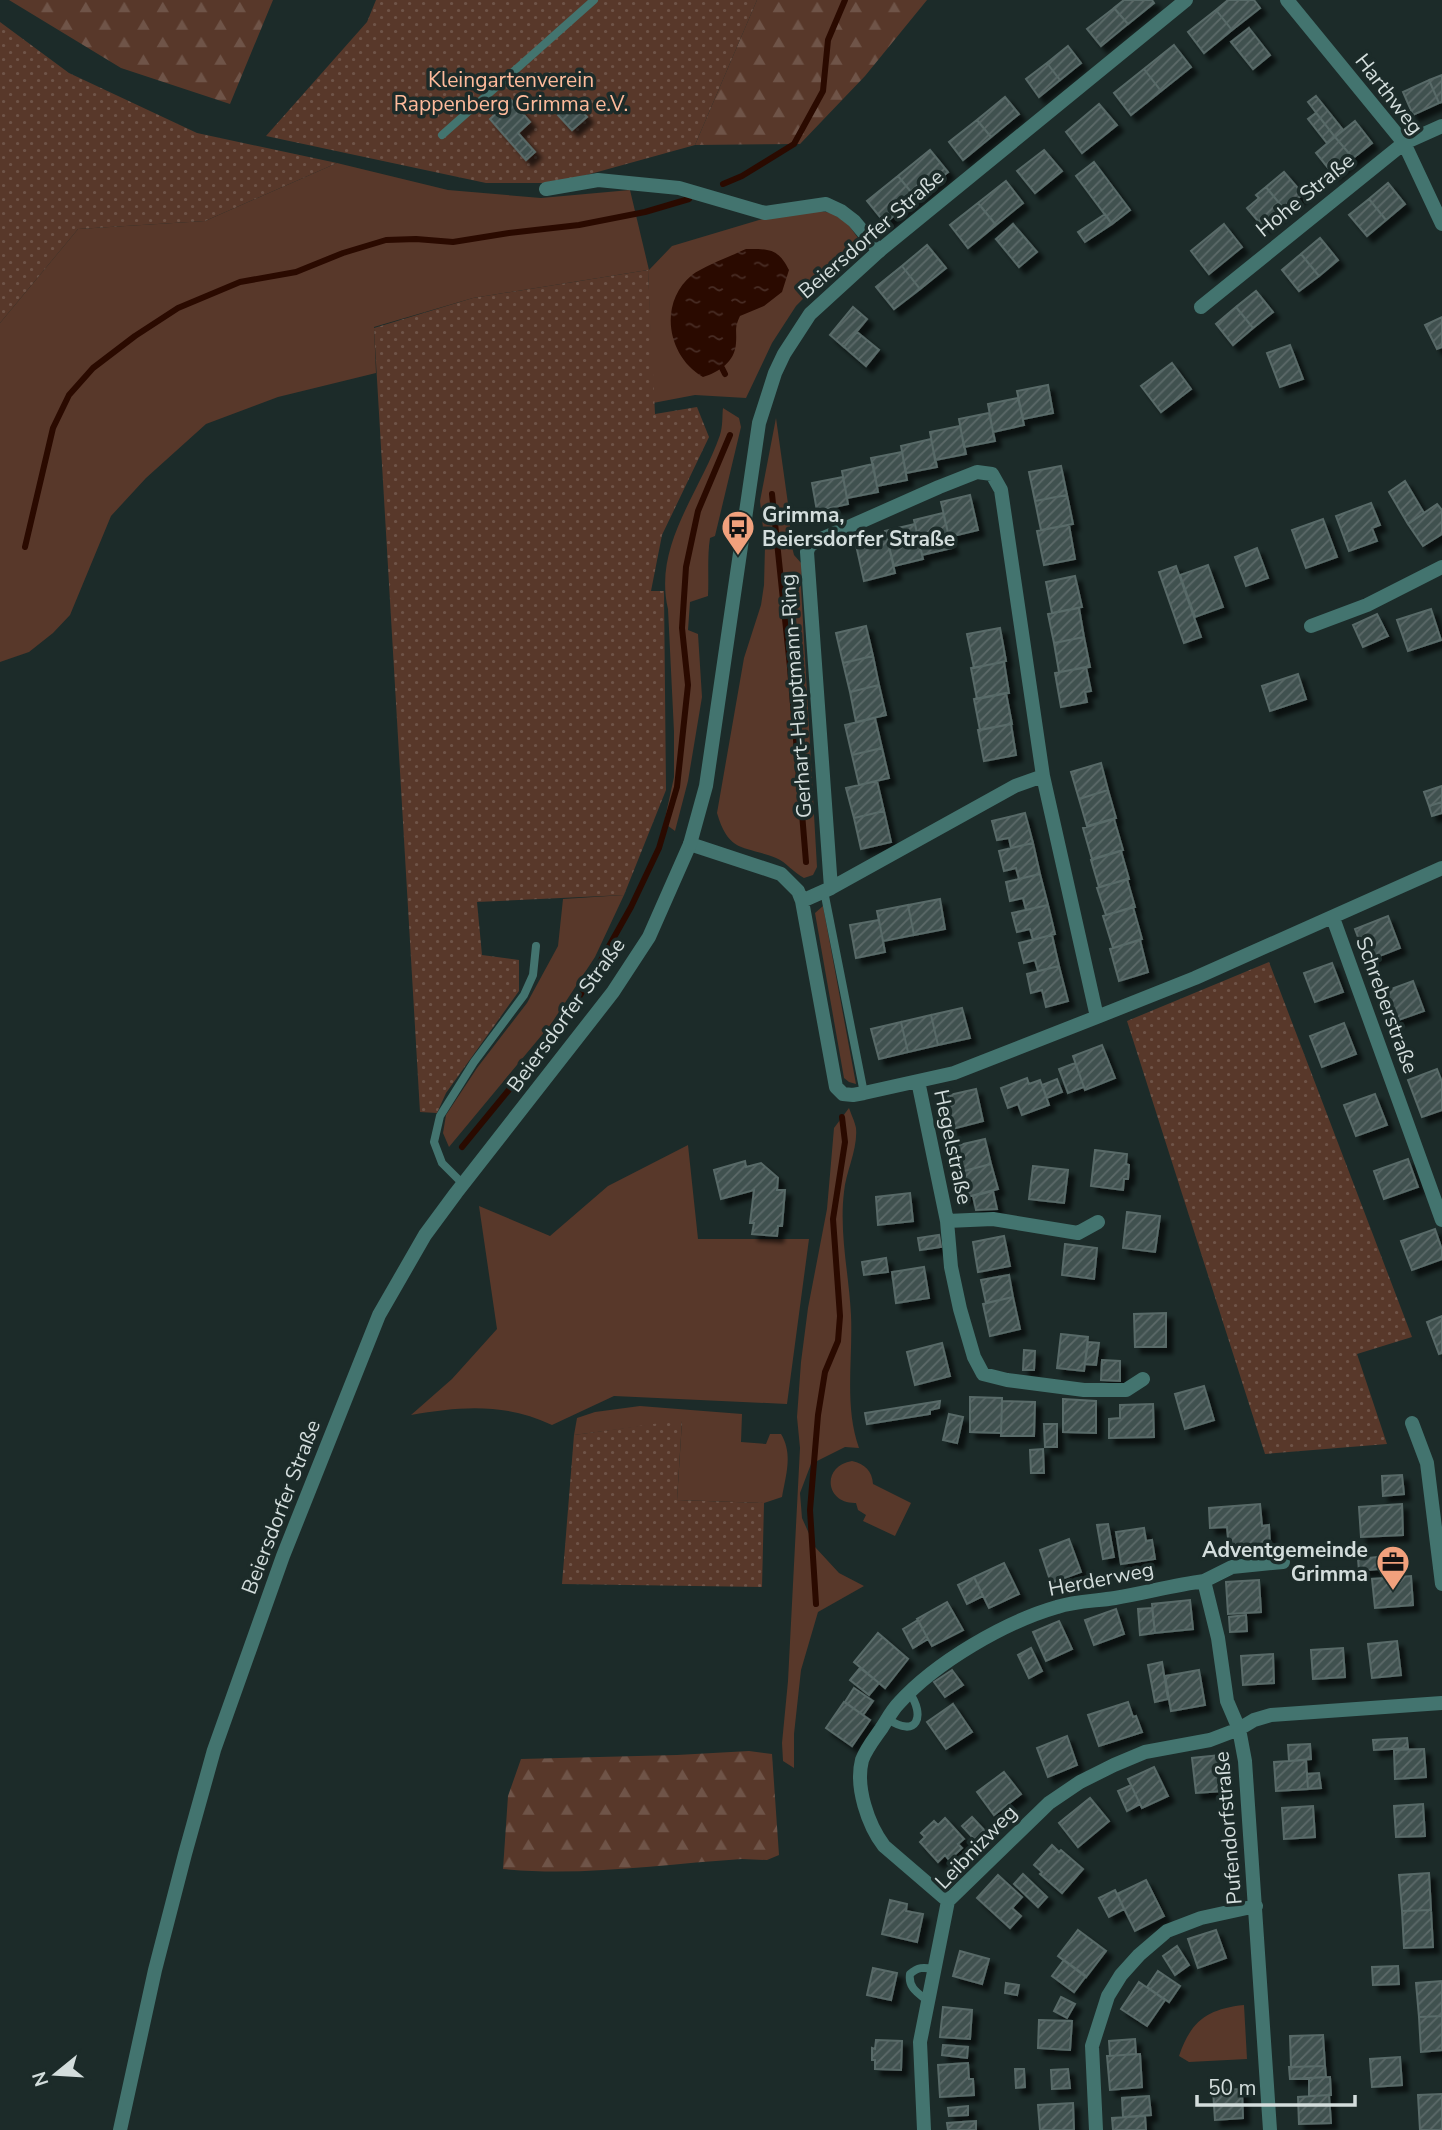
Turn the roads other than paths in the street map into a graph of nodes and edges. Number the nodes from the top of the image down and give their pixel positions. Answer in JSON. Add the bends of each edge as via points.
{"nodes":[{"id":1,"x":594,"y":0,"type":"edge"},
{"id":2,"x":1186,"y":0,"type":"edge"},
{"id":3,"x":1287,"y":0,"type":"edge"},
{"id":4,"x":1442,"y":126,"type":"edge"},
{"id":5,"x":442,"y":135,"type":"dead end"},
{"id":6,"x":1404,"y":143,"type":"junction"},
{"id":7,"x":546,"y":189,"type":"dead end"},
{"id":8,"x":1442,"y":224,"type":"edge"},
{"id":9,"x":879,"y":251,"type":"junction"},
{"id":10,"x":1201,"y":307,"type":"dead end"},
{"id":11,"x":1442,"y":567,"type":"edge"},
{"id":12,"x":1311,"y":626,"type":"dead end"},
{"id":13,"x":1043,"y":776,"type":"junction"},
{"id":14,"x":690,"y":844,"type":"junction"},
{"id":15,"x":1442,"y":868,"type":"edge"},
{"id":16,"x":827,"y":889,"type":"junction"},
{"id":17,"x":802,"y":901,"type":"junction"},
{"id":18,"x":1333,"y":918,"type":"junction"},
{"id":19,"x":536,"y":946,"type":"dead end"},
{"id":20,"x":1097,"y":1017,"type":"junction"},
{"id":21,"x":918,"y":1082,"type":"junction"},
{"id":22,"x":864,"y":1093,"type":"junction"},
{"id":23,"x":463,"y":1184,"type":"junction"},
{"id":24,"x":1442,"y":1220,"type":"edge"},
{"id":25,"x":947,"y":1221,"type":"junction"},
{"id":26,"x":1098,"y":1222,"type":"dead end"},
{"id":27,"x":1143,"y":1379,"type":"dead end"},
{"id":28,"x":1412,"y":1423,"type":"dead end"},
{"id":29,"x":1283,"y":1562,"type":"dead end"},
{"id":30,"x":1204,"y":1581,"type":"junction"},
{"id":31,"x":1442,"y":1584,"type":"edge"},
{"id":32,"x":909,"y":1692,"type":"junction"},
{"id":33,"x":1442,"y":1703,"type":"edge"},
{"id":34,"x":888,"y":1719,"type":"junction"},
{"id":35,"x":1239,"y":1729,"type":"junction"},
{"id":36,"x":948,"y":1901,"type":"junction"},
{"id":37,"x":1256,"y":1906,"type":"junction"},
{"id":38,"x":934,"y":1969,"type":"junction"},
{"id":39,"x":928,"y":2001,"type":"junction"},
{"id":40,"x":120,"y":2130,"type":"edge"},
{"id":41,"x":924,"y":2130,"type":"edge"},
{"id":42,"x":1096,"y":2130,"type":"edge"},
{"id":43,"x":1270,"y":2130,"type":"edge"}],
"edges":[{"from":1,"to":5,"type":"lane"},
{"from":2,"to":9,"type":"street","name":"Beiersdorfer Straße"},
{"from":3,"to":6,"type":"street","name":"Harthweg"},
{"from":4,"to":6,"type":"street","name":"Hohe Straße"},
{"from":6,"to":8,"type":"street","name":"Harthweg"},
{"from":6,"to":10,"type":"street","name":"Hohe Straße"},
{"from":7,"to":9,"type":"street","via":[[598,180],[679,188],[765,213],[827,204],[854,221]]},
{"from":9,"to":14,"type":"street","name":"Beiersdorfer Straße","via":[[810,314],[784,354],[763,407],[706,786]]},
{"from":11,"to":12,"type":"street","via":[[1367,605]]},
{"from":13,"to":16,"type":"street","via":[[1015,786]]},
{"from":13,"to":16,"type":"street","name":"Gerhart-Hauptmann-Ring","via":[[1001,490],[992,474],[976,472],[817,541],[807,552]]},
{"from":13,"to":20,"type":"street","name":"Gerhart-Hauptmann-Ring"},
{"from":14,"to":17,"type":"street","via":[[781,874]]},
{"from":14,"to":23,"type":"street","name":"Beiersdorfer Straße","via":[[649,937],[626,974]]},
{"from":15,"to":18,"type":"street","name":"Schreberstraße"},
{"from":16,"to":17,"type":"street"},
{"from":16,"to":22,"type":"lane"},
{"from":17,"to":22,"type":"street","via":[[836,1087],[842,1094]]},
{"from":18,"to":20,"type":"street"},
{"from":18,"to":24,"type":"street","name":"Schreberstraße"},
{"from":19,"to":23,"type":"lane","via":[[533,975],[524,995],[440,1116],[435,1142],[442,1163]]},
{"from":20,"to":21,"type":"street","via":[[954,1073]]},
{"from":21,"to":22,"type":"street"},
{"from":21,"to":25,"type":"street","name":"Hegelstraße"},
{"from":23,"to":40,"type":"street","name":"Beiersdorfer Straße","via":[[425,1235],[379,1315],[282,1556],[214,1750],[155,1970]]},
{"from":25,"to":26,"type":"street","name":"Hegelstraße","via":[[993,1219],[1078,1233]]},
{"from":25,"to":27,"type":"street","name":"Hegelstraße","via":[[960,1309],[983,1374],[1084,1390],[1126,1390]]},
{"from":28,"to":31,"type":"street","via":[[1427,1463]]},
{"from":29,"to":30,"type":"street","name":"Herderweg","via":[[1232,1567]]},
{"from":30,"to":32,"type":"street","name":"Herderweg","via":[[1058,1606],[976,1642]]},
{"from":30,"to":35,"type":"street","via":[[1227,1700]]},
{"from":32,"to":34,"type":"street","name":"Herderweg"},
{"from":32,"to":34,"type":"lane","via":[[918,1712],[913,1724],[902,1728]]},
{"from":33,"to":35,"type":"street","name":"Pufendorfstraße","via":[[1271,1715]]},
{"from":34,"to":36,"type":"street","name":"Herderweg","via":[[861,1762],[869,1818],[884,1846]]},
{"from":35,"to":36,"type":"street","name":"Leibnizweg","via":[[1210,1740],[1145,1752],[1080,1782],[1049,1803]]},
{"from":35,"to":37,"type":"street","name":"Pufendorfstraße"},
{"from":36,"to":38,"type":"street","name":"Leibnizweg"},
{"from":37,"to":42,"type":"street","via":[[1167,1931],[1121,1975],[1108,1996],[1093,2046]]},
{"from":37,"to":43,"type":"street","name":"Pufendorfstraße"},
{"from":38,"to":39,"type":"street","name":"Leibnizweg"},
{"from":38,"to":39,"type":"lane","via":[[923,1967],[910,1975],[912,1988]]},
{"from":39,"to":41,"type":"street","name":"Leibnizweg","via":[[920,2042]]}]}
